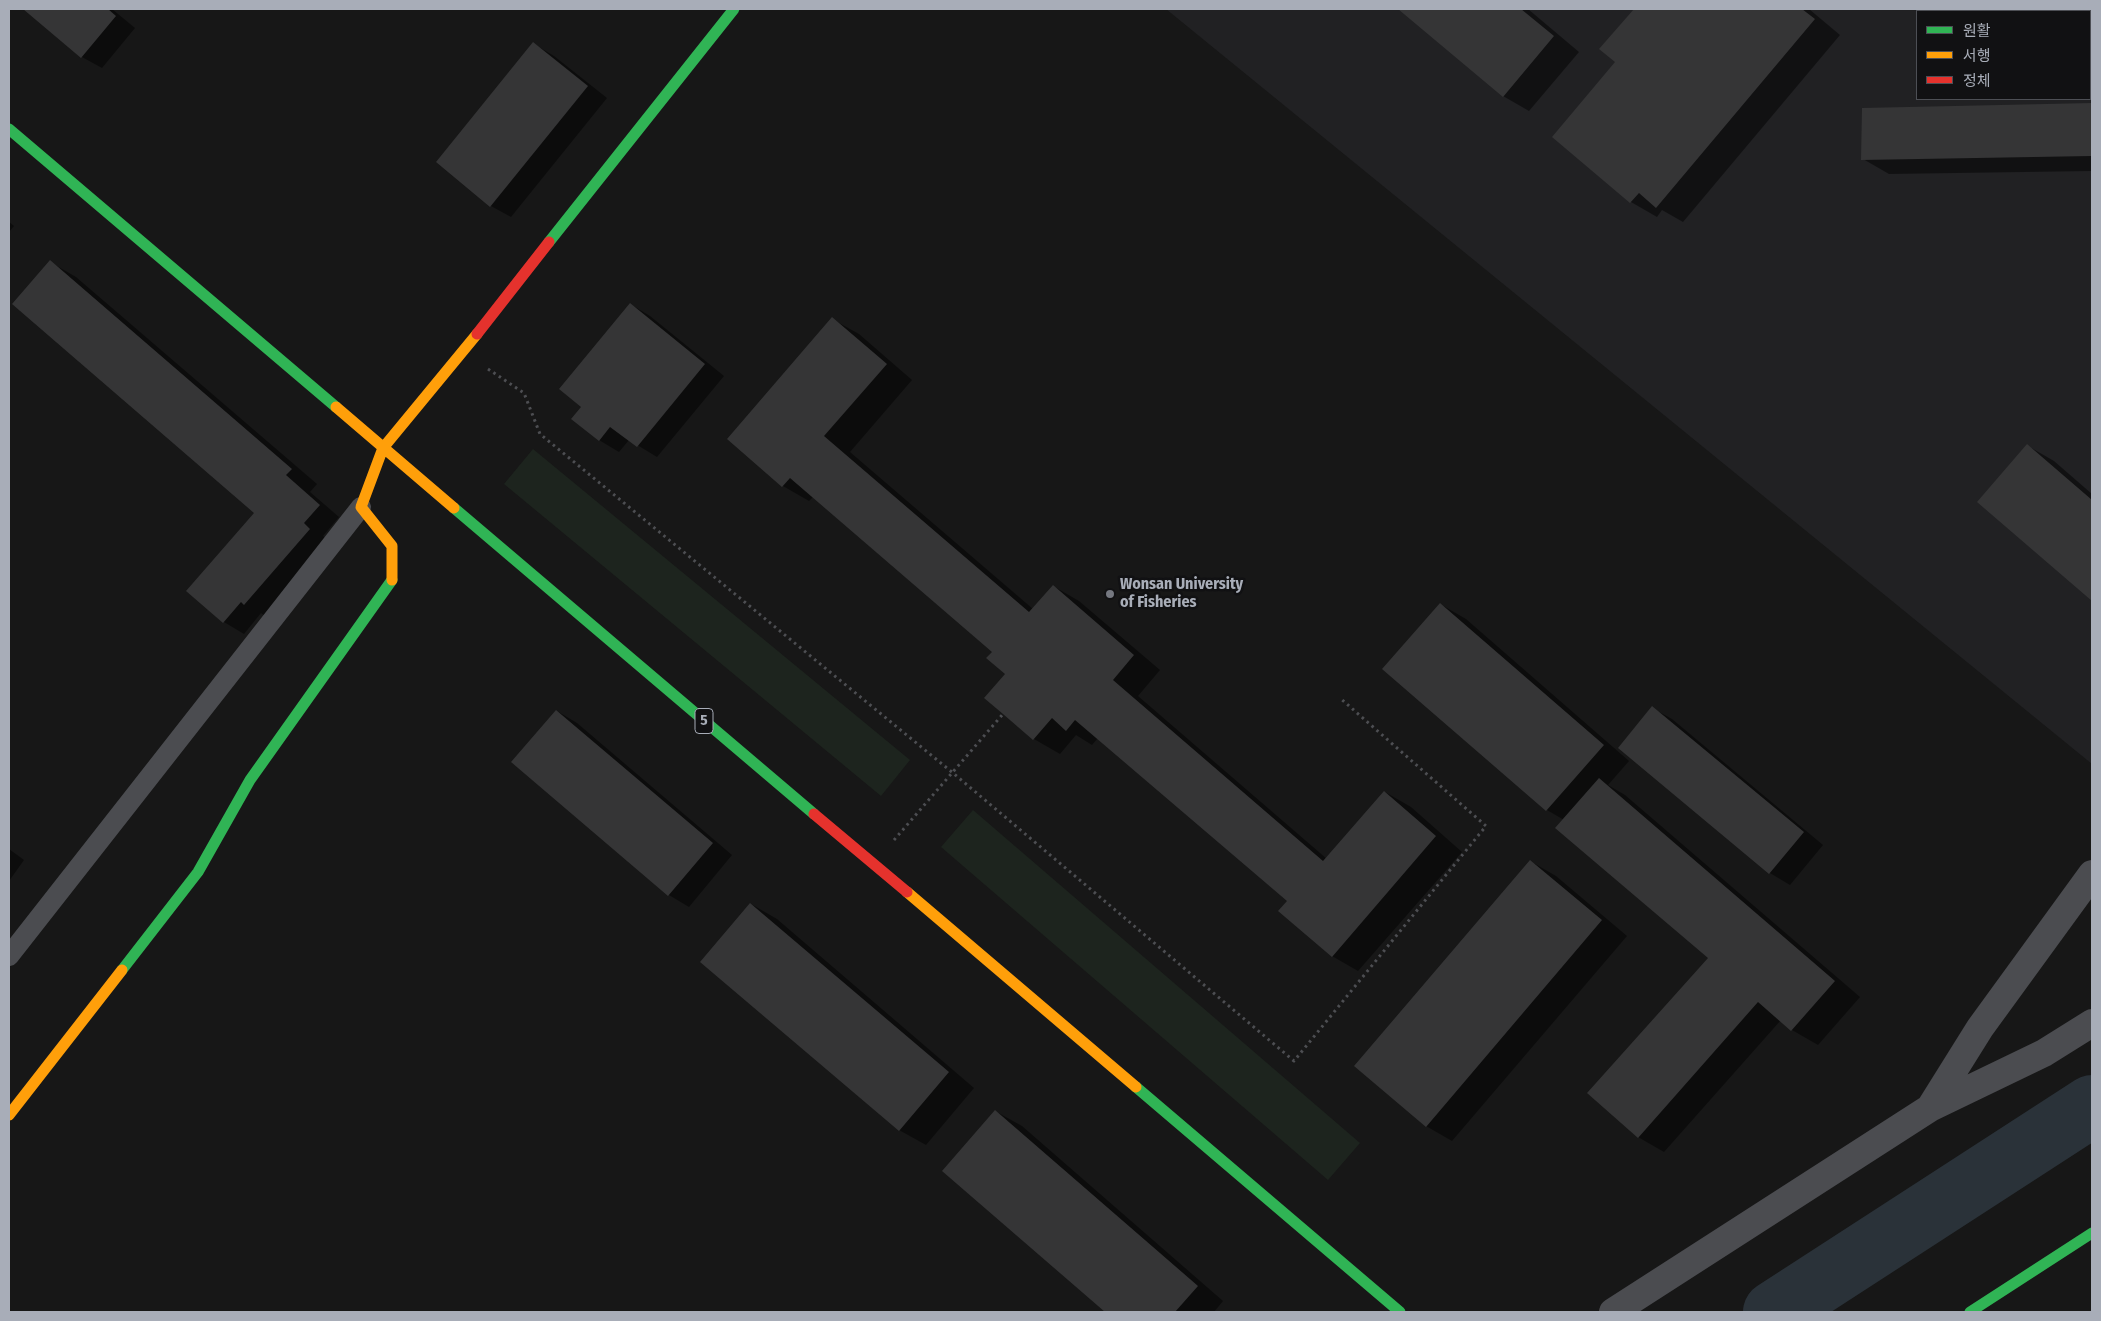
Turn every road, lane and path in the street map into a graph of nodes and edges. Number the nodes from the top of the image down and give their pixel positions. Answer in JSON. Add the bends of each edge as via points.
{"nodes":[{"id":1,"x":734,"y":9,"type":"edge"},
{"id":2,"x":9,"y":129,"type":"edge"},
{"id":3,"x":463,"y":351,"type":"junction"},
{"id":4,"x":383,"y":448,"type":"junction"},
{"id":5,"x":361,"y":507,"type":"junction"},
{"id":6,"x":1340,"y":698,"type":"dead end"},
{"id":7,"x":1002,"y":714,"type":"dead end"},
{"id":8,"x":953,"y":773,"type":"junction"},
{"id":9,"x":872,"y":865,"type":"junction"},
{"id":10,"x":2092,"y":874,"type":"edge"},
{"id":11,"x":9,"y":956,"type":"edge"},
{"id":12,"x":2092,"y":1022,"type":"edge"},
{"id":13,"x":1930,"y":1108,"type":"junction"},
{"id":14,"x":9,"y":1115,"type":"edge"},
{"id":15,"x":2092,"y":1233,"type":"edge"},
{"id":16,"x":1400,"y":1312,"type":"edge"},
{"id":17,"x":1613,"y":1312,"type":"edge"},
{"id":18,"x":1970,"y":1312,"type":"edge"}],
"edges":[{"from":1,"to":3,"type":"main road"},
{"from":2,"to":4,"type":"main road","number":"5"},
{"from":3,"to":4,"type":"main road"},
{"from":3,"to":8,"type":"path","via":[[524,393],[540,434]]},
{"from":4,"to":5,"type":"main road"},
{"from":4,"to":9,"type":"main road","number":"5"},
{"from":5,"to":11,"type":"lane"},
{"from":5,"to":14,"type":"main road","via":[[392,546],[392,580],[250,780],[198,872]]},
{"from":6,"to":8,"type":"path","via":[[1486,826],[1294,1061]]},
{"from":7,"to":8,"type":"path"},
{"from":8,"to":9,"type":"path"},
{"from":9,"to":16,"type":"main road","number":"5"},
{"from":10,"to":13,"type":"street","via":[[1980,1028]]},
{"from":12,"to":13,"type":"street","via":[[2044,1053]]},
{"from":13,"to":17,"type":"street"},
{"from":15,"to":18,"type":"main road"}]}
